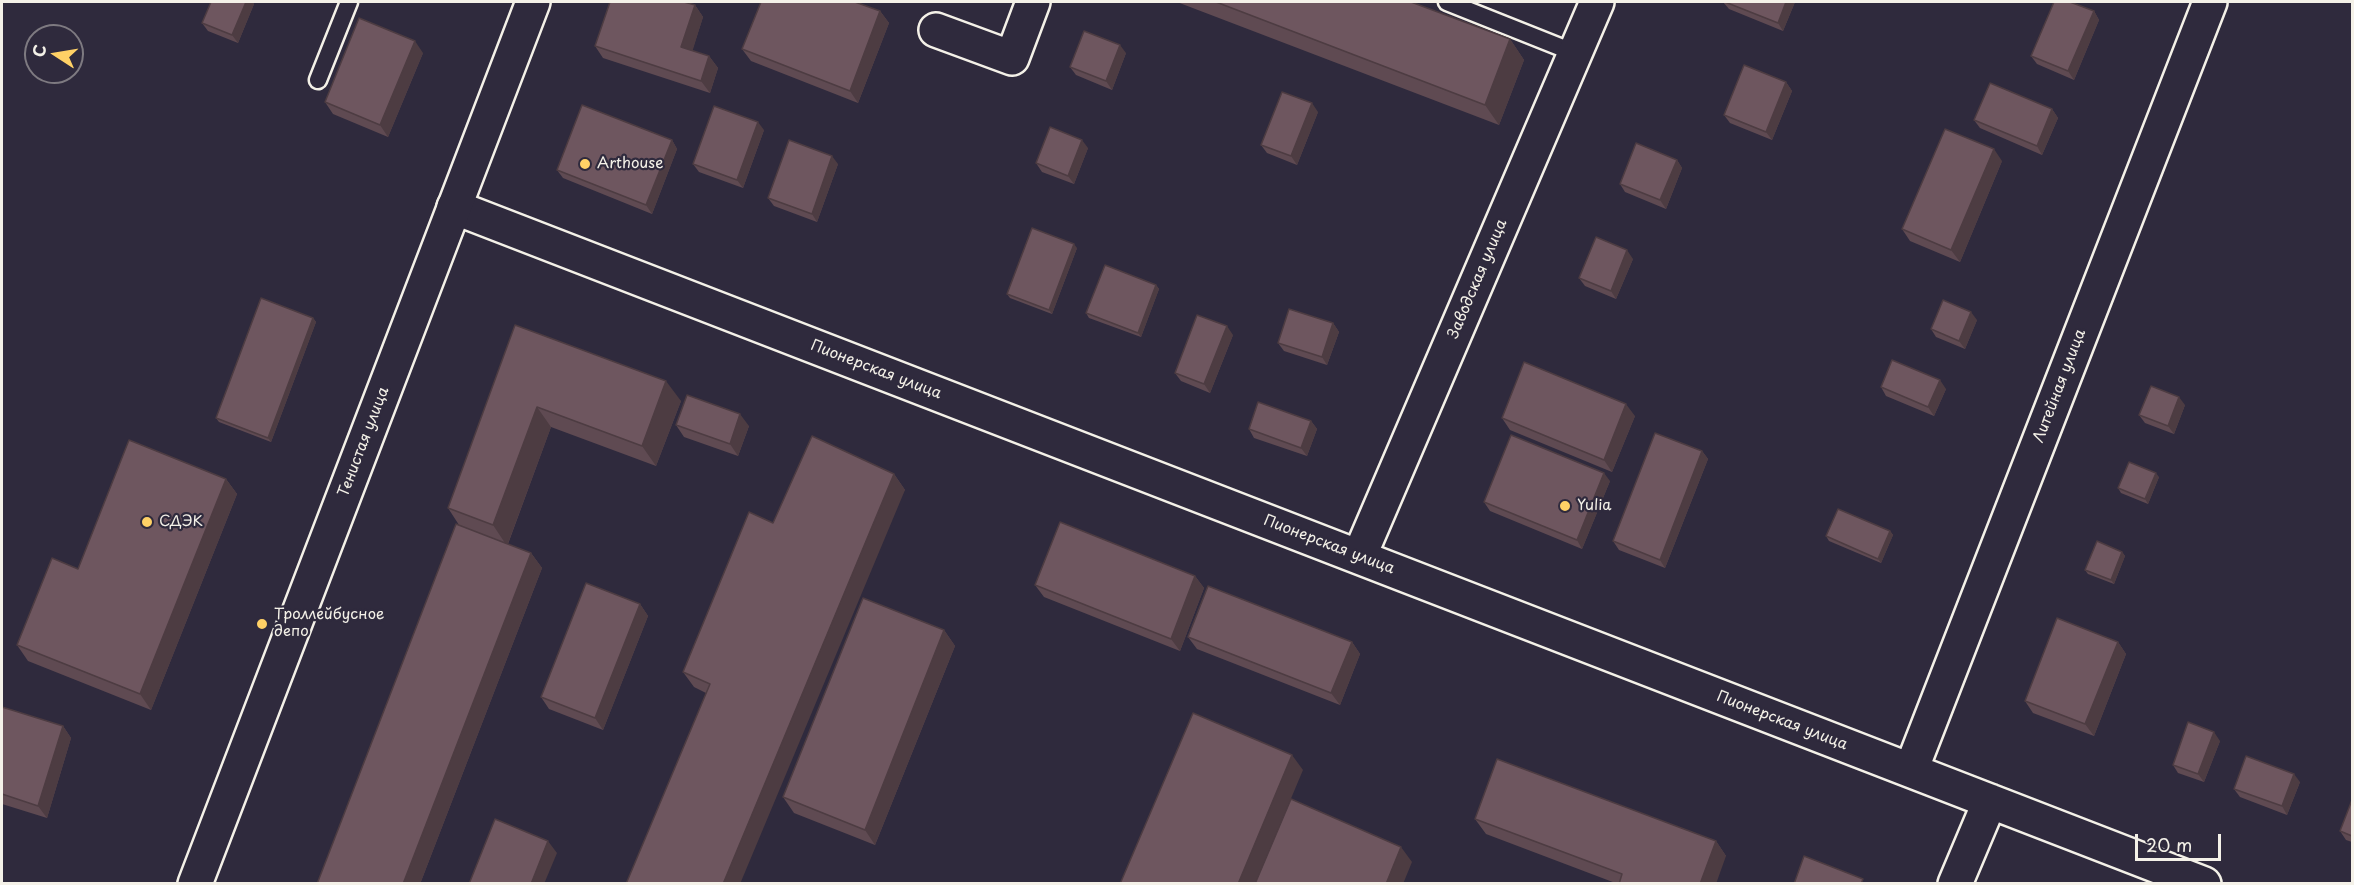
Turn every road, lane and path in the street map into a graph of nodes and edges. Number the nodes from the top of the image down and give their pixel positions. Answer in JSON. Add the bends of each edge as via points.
{"nodes":[{"id":1,"x":349,"y":2,"type":"edge"},
{"id":2,"x":533,"y":2,"type":"edge"},
{"id":3,"x":1033,"y":2,"type":"edge"},
{"id":4,"x":1447,"y":2,"type":"edge"},
{"id":5,"x":1597,"y":2,"type":"edge"},
{"id":6,"x":2210,"y":2,"type":"edge"},
{"id":7,"x":936,"y":30,"type":"dead end"},
{"id":8,"x":1575,"y":53,"type":"junction"},
{"id":9,"x":318,"y":80,"type":"dead end"},
{"id":10,"x":454,"y":207,"type":"junction"},
{"id":11,"x":1359,"y":557,"type":"junction"},
{"id":12,"x":1911,"y":770,"type":"junction"},
{"id":13,"x":1990,"y":801,"type":"junction"},
{"id":14,"x":195,"y":884,"type":"edge"},
{"id":15,"x":1955,"y":884,"type":"edge"},
{"id":16,"x":2204,"y":884,"type":"edge"}],
"edges":[{"from":1,"to":9,"type":"lane"},
{"from":2,"to":10,"type":"street","name":"Тенистая улица"},
{"from":3,"to":7,"type":"street","via":[[1012,58]]},
{"from":4,"to":8,"type":"lane"},
{"from":5,"to":8,"type":"street","name":"Заводская улица"},
{"from":6,"to":12,"type":"street","name":"Литейная улица"},
{"from":8,"to":11,"type":"street","name":"Заводская улица"},
{"from":10,"to":11,"type":"street","name":"Пионерская улица"},
{"from":10,"to":14,"type":"street","name":"Тенистая улица"},
{"from":11,"to":12,"type":"street","name":"Пионерская улица"},
{"from":12,"to":13,"type":"street","name":"Пионерская улица"},
{"from":13,"to":15,"type":"street"},
{"from":13,"to":16,"type":"street","name":"Пионерская улица"}]}
